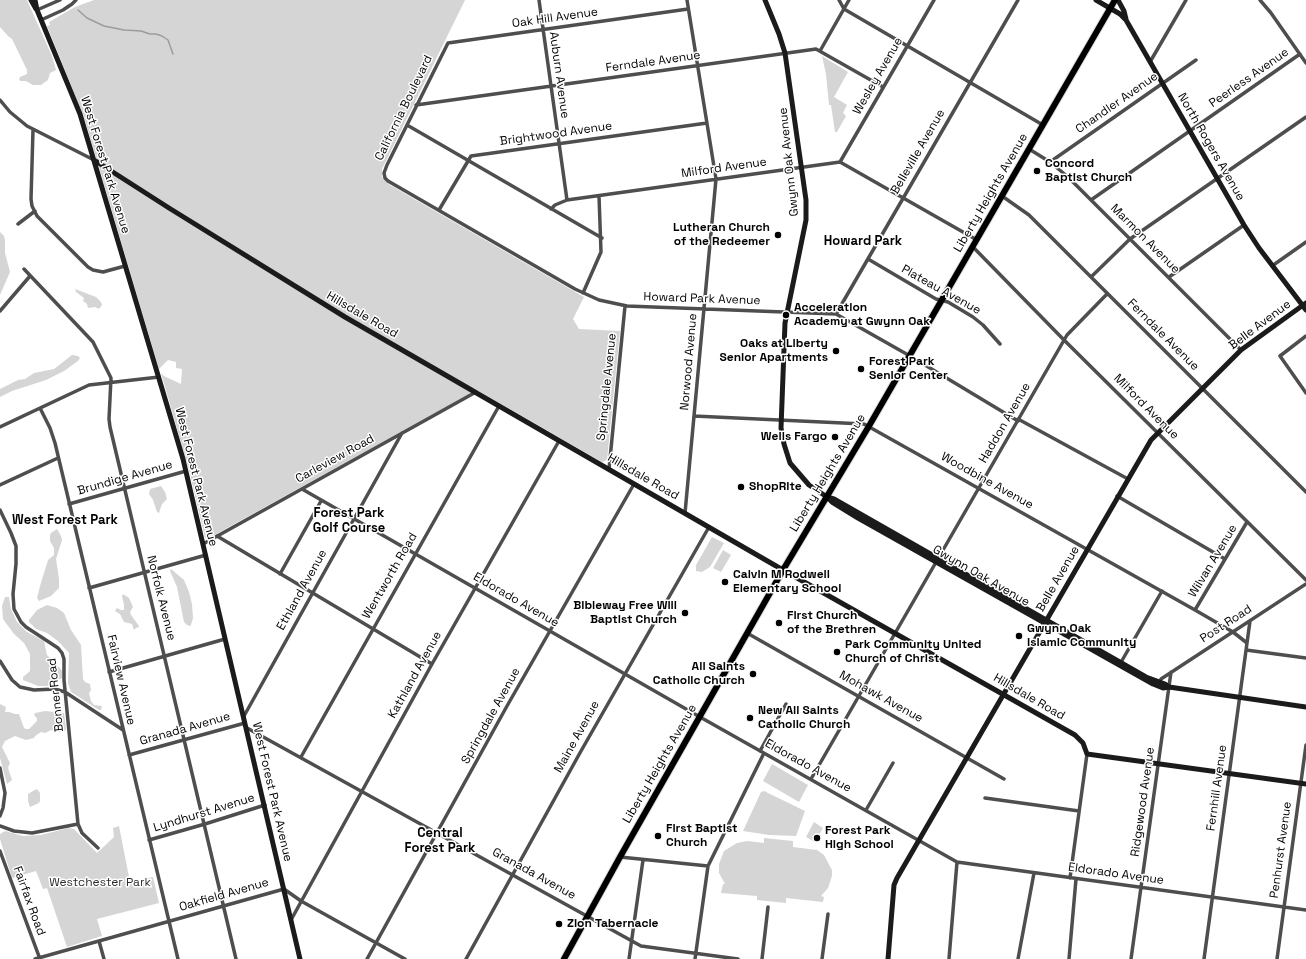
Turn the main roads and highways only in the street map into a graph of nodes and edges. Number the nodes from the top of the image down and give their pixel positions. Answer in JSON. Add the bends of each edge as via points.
{"nodes":[{"id":1,"x":1116,"y":0,"type":"edge"},
{"id":2,"x":564,"y":959,"type":"edge"}],
"edges":[{"from":1,"to":2,"type":"main road","name":"Liberty Heights Avenue","via":[[783,570]]}]}
